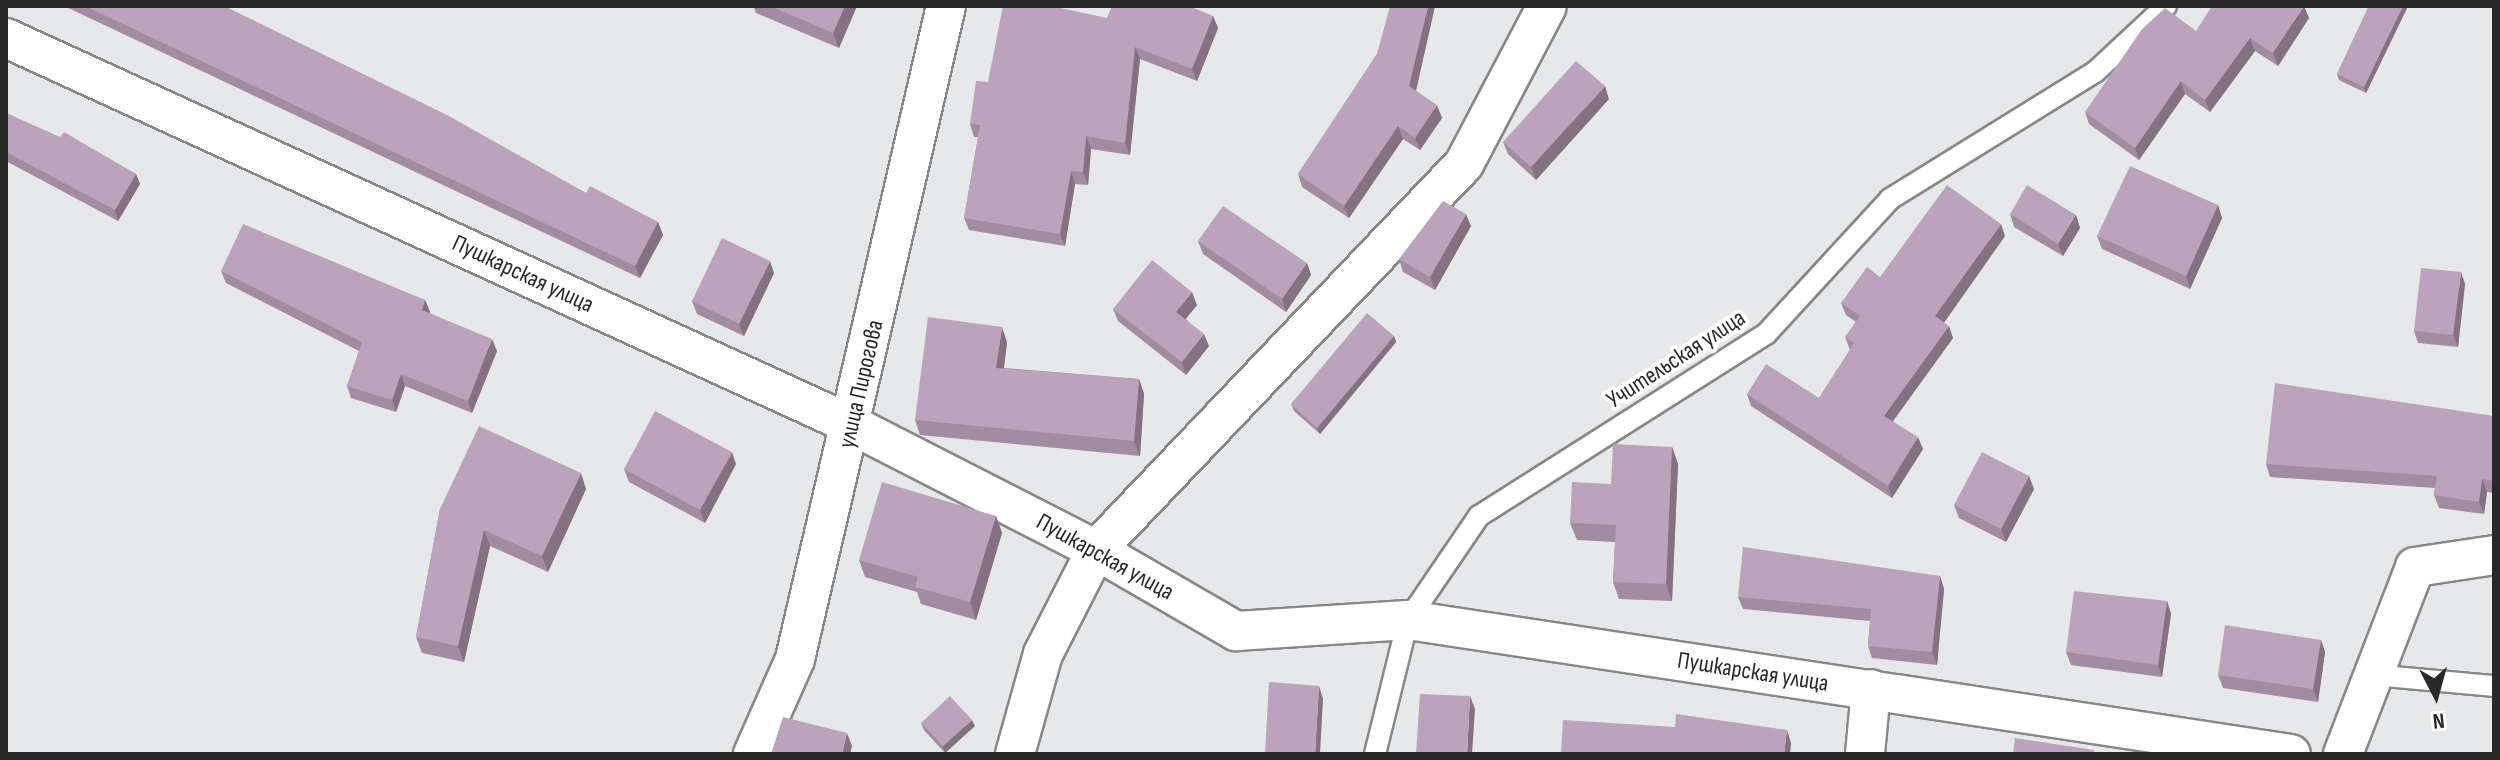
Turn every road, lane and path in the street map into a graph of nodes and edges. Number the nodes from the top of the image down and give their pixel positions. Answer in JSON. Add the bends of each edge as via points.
{"nodes":[{"id":1,"x":946,"y":6,"type":"edge"},
{"id":2,"x":1547,"y":6,"type":"edge"},
{"id":3,"x":2166,"y":6,"type":"edge"},
{"id":4,"x":6,"y":38,"type":"edge"},
{"id":5,"x":852,"y":425,"type":"junction"},
{"id":6,"x":1096,"y":550,"type":"junction"},
{"id":7,"x":2494,"y":555,"type":"edge"},
{"id":8,"x":1408,"y":620,"type":"junction"},
{"id":9,"x":2373,"y":675,"type":"junction"},
{"id":10,"x":2494,"y":686,"type":"edge"},
{"id":11,"x":1871,"y":689,"type":"junction"},
{"id":12,"x":753,"y":754,"type":"edge"},
{"id":13,"x":1015,"y":754,"type":"edge"},
{"id":14,"x":1375,"y":754,"type":"edge"},
{"id":15,"x":1865,"y":754,"type":"edge"},
{"id":16,"x":2291,"y":754,"type":"edge"},
{"id":17,"x":2343,"y":754,"type":"edge"}],
"edges":[{"from":1,"to":5,"type":"street","name":"улица Пирогова"},
{"from":2,"to":6,"type":"street","via":[[1464,164]]},
{"from":3,"to":8,"type":"lane","name":"Учительская улица","via":[[2095,72],[1890,199],[1766,334],[1479,516]]},
{"from":4,"to":5,"type":"street","name":"Пушкарская улица"},
{"from":5,"to":6,"type":"street","name":"Пушкарская улица"},
{"from":5,"to":12,"type":"street","name":"улица Пирогова","via":[[795,659]]},
{"from":6,"to":8,"type":"street","name":"Пушкарская улица","via":[[1236,631]]},
{"from":6,"to":13,"type":"street","via":[[1043,654]]},
{"from":7,"to":9,"type":"street","via":[[2415,567]]},
{"from":8,"to":11,"type":"street","name":"Пушкарская улица"},
{"from":8,"to":14,"type":"lane","name":"Учительская улица"},
{"from":9,"to":10,"type":"lane"},
{"from":9,"to":17,"type":"street"},
{"from":11,"to":15,"type":"street"},
{"from":11,"to":16,"type":"street","name":"Пушкарская улица"}]}
